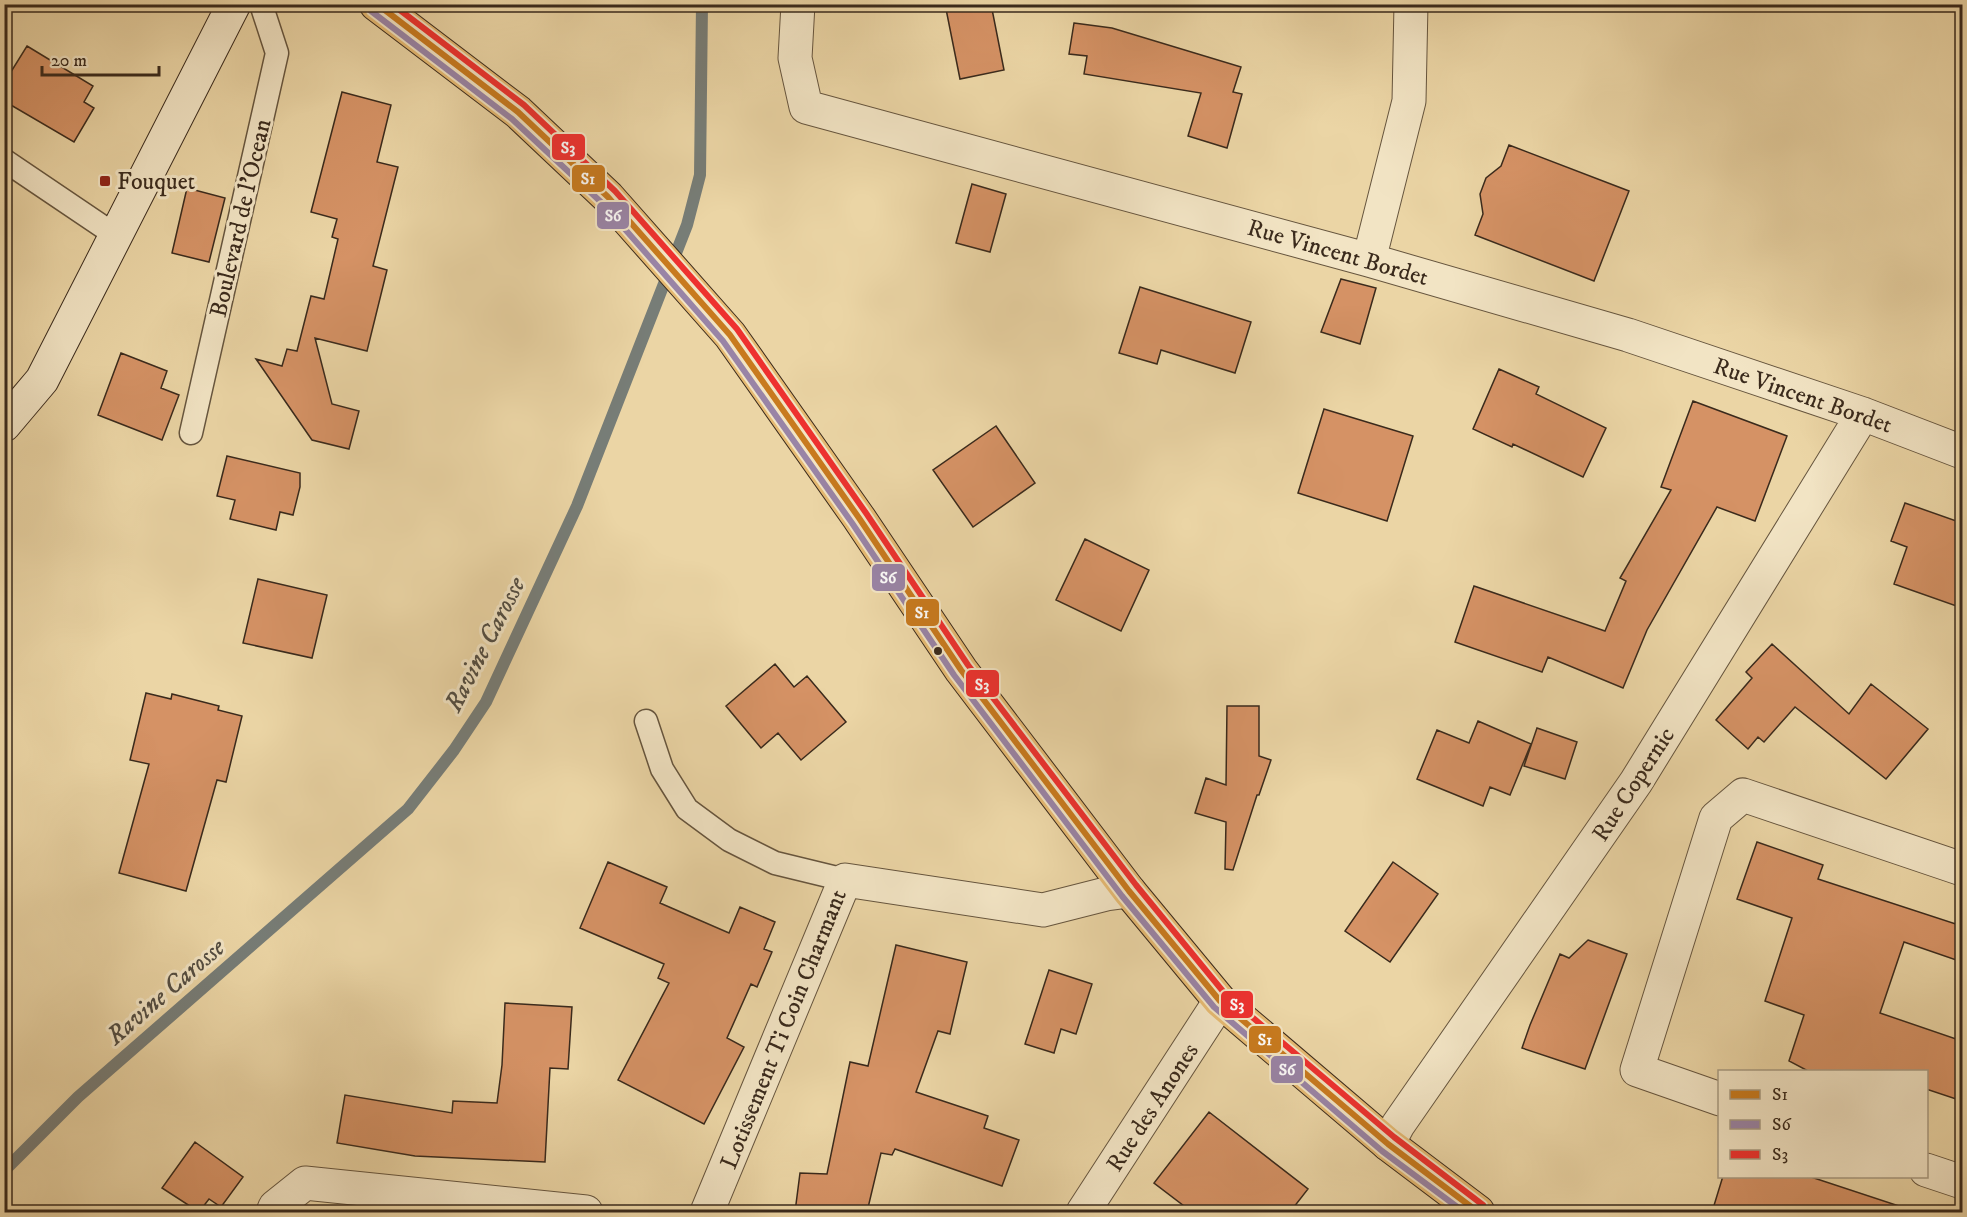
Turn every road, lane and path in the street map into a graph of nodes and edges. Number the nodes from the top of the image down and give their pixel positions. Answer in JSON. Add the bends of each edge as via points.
{"nodes":[{"id":1,"x":234,"y":4,"type":"edge"},
{"id":2,"x":261,"y":4,"type":"edge"},
{"id":3,"x":376,"y":4,"type":"edge"},
{"id":4,"x":798,"y":4,"type":"edge"},
{"id":5,"x":1411,"y":4,"type":"edge"},
{"id":6,"x":4,"y":160,"type":"edge"},
{"id":7,"x":115,"y":235,"type":"junction"},
{"id":8,"x":1369,"y":260,"type":"junction"},
{"id":9,"x":1863,"y":414,"type":"junction"},
{"id":10,"x":4,"y":425,"type":"edge"},
{"id":11,"x":191,"y":433,"type":"dead end"},
{"id":12,"x":1962,"y":452,"type":"edge"},
{"id":13,"x":646,"y":721,"type":"dead end"},
{"id":14,"x":1962,"y":869,"type":"edge"},
{"id":15,"x":845,"y":880,"type":"junction"},
{"id":16,"x":1129,"y":891,"type":"junction"},
{"id":17,"x":1220,"y":1001,"type":"junction"},
{"id":18,"x":1718,"y":1099,"type":"edge"},
{"id":19,"x":1388,"y":1144,"type":"junction"},
{"id":20,"x":1928,"y":1171,"type":"edge"},
{"id":21,"x":1962,"y":1182,"type":"edge"},
{"id":22,"x":273,"y":1212,"type":"edge"},
{"id":23,"x":586,"y":1212,"type":"edge"},
{"id":24,"x":707,"y":1212,"type":"edge"},
{"id":25,"x":1083,"y":1212,"type":"edge"},
{"id":26,"x":1478,"y":1212,"type":"edge"}],
"edges":[{"from":1,"to":7,"type":"street"},
{"from":2,"to":11,"type":"lane","name":"Boulevard de l'Ocean","via":[[278,53]]},
{"from":3,"to":16,"type":"main road","via":[[518,112],[608,197],[730,335],[961,670]]},
{"from":4,"to":8,"type":"street","name":"Rue Vincent Bordet","via":[[795,58],[806,107]]},
{"from":5,"to":8,"type":"street","via":[[1409,101]]},
{"from":6,"to":7,"type":"lane"},
{"from":7,"to":10,"type":"street","via":[[42,380]]},
{"from":8,"to":9,"type":"street","name":"Rue Vincent Bordet","via":[[1628,335]]},
{"from":9,"to":12,"type":"street","name":"Rue Vincent Bordet"},
{"from":9,"to":19,"type":"street","name":"Rue Copernic","via":[[1636,782],[1404,1115]]},
{"from":13,"to":15,"type":"lane","via":[[663,769],[687,809],[729,840],[775,863]]},
{"from":14,"to":18,"type":"street","via":[[1743,795],[1716,818],[1637,1070]]},
{"from":15,"to":16,"type":"street","name":"Lotissement Ti Coin Charmant","via":[[1043,910]]},
{"from":15,"to":24,"type":"street","name":"Lotissement Ti Coin Charmant"},
{"from":16,"to":17,"type":"main road"},
{"from":17,"to":19,"type":"main road"},
{"from":17,"to":25,"type":"street","name":"Rue des Anones"},
{"from":19,"to":26,"type":"main road"},
{"from":20,"to":21,"type":"street"},
{"from":22,"to":23,"type":"street","via":[[305,1183]]}]}
